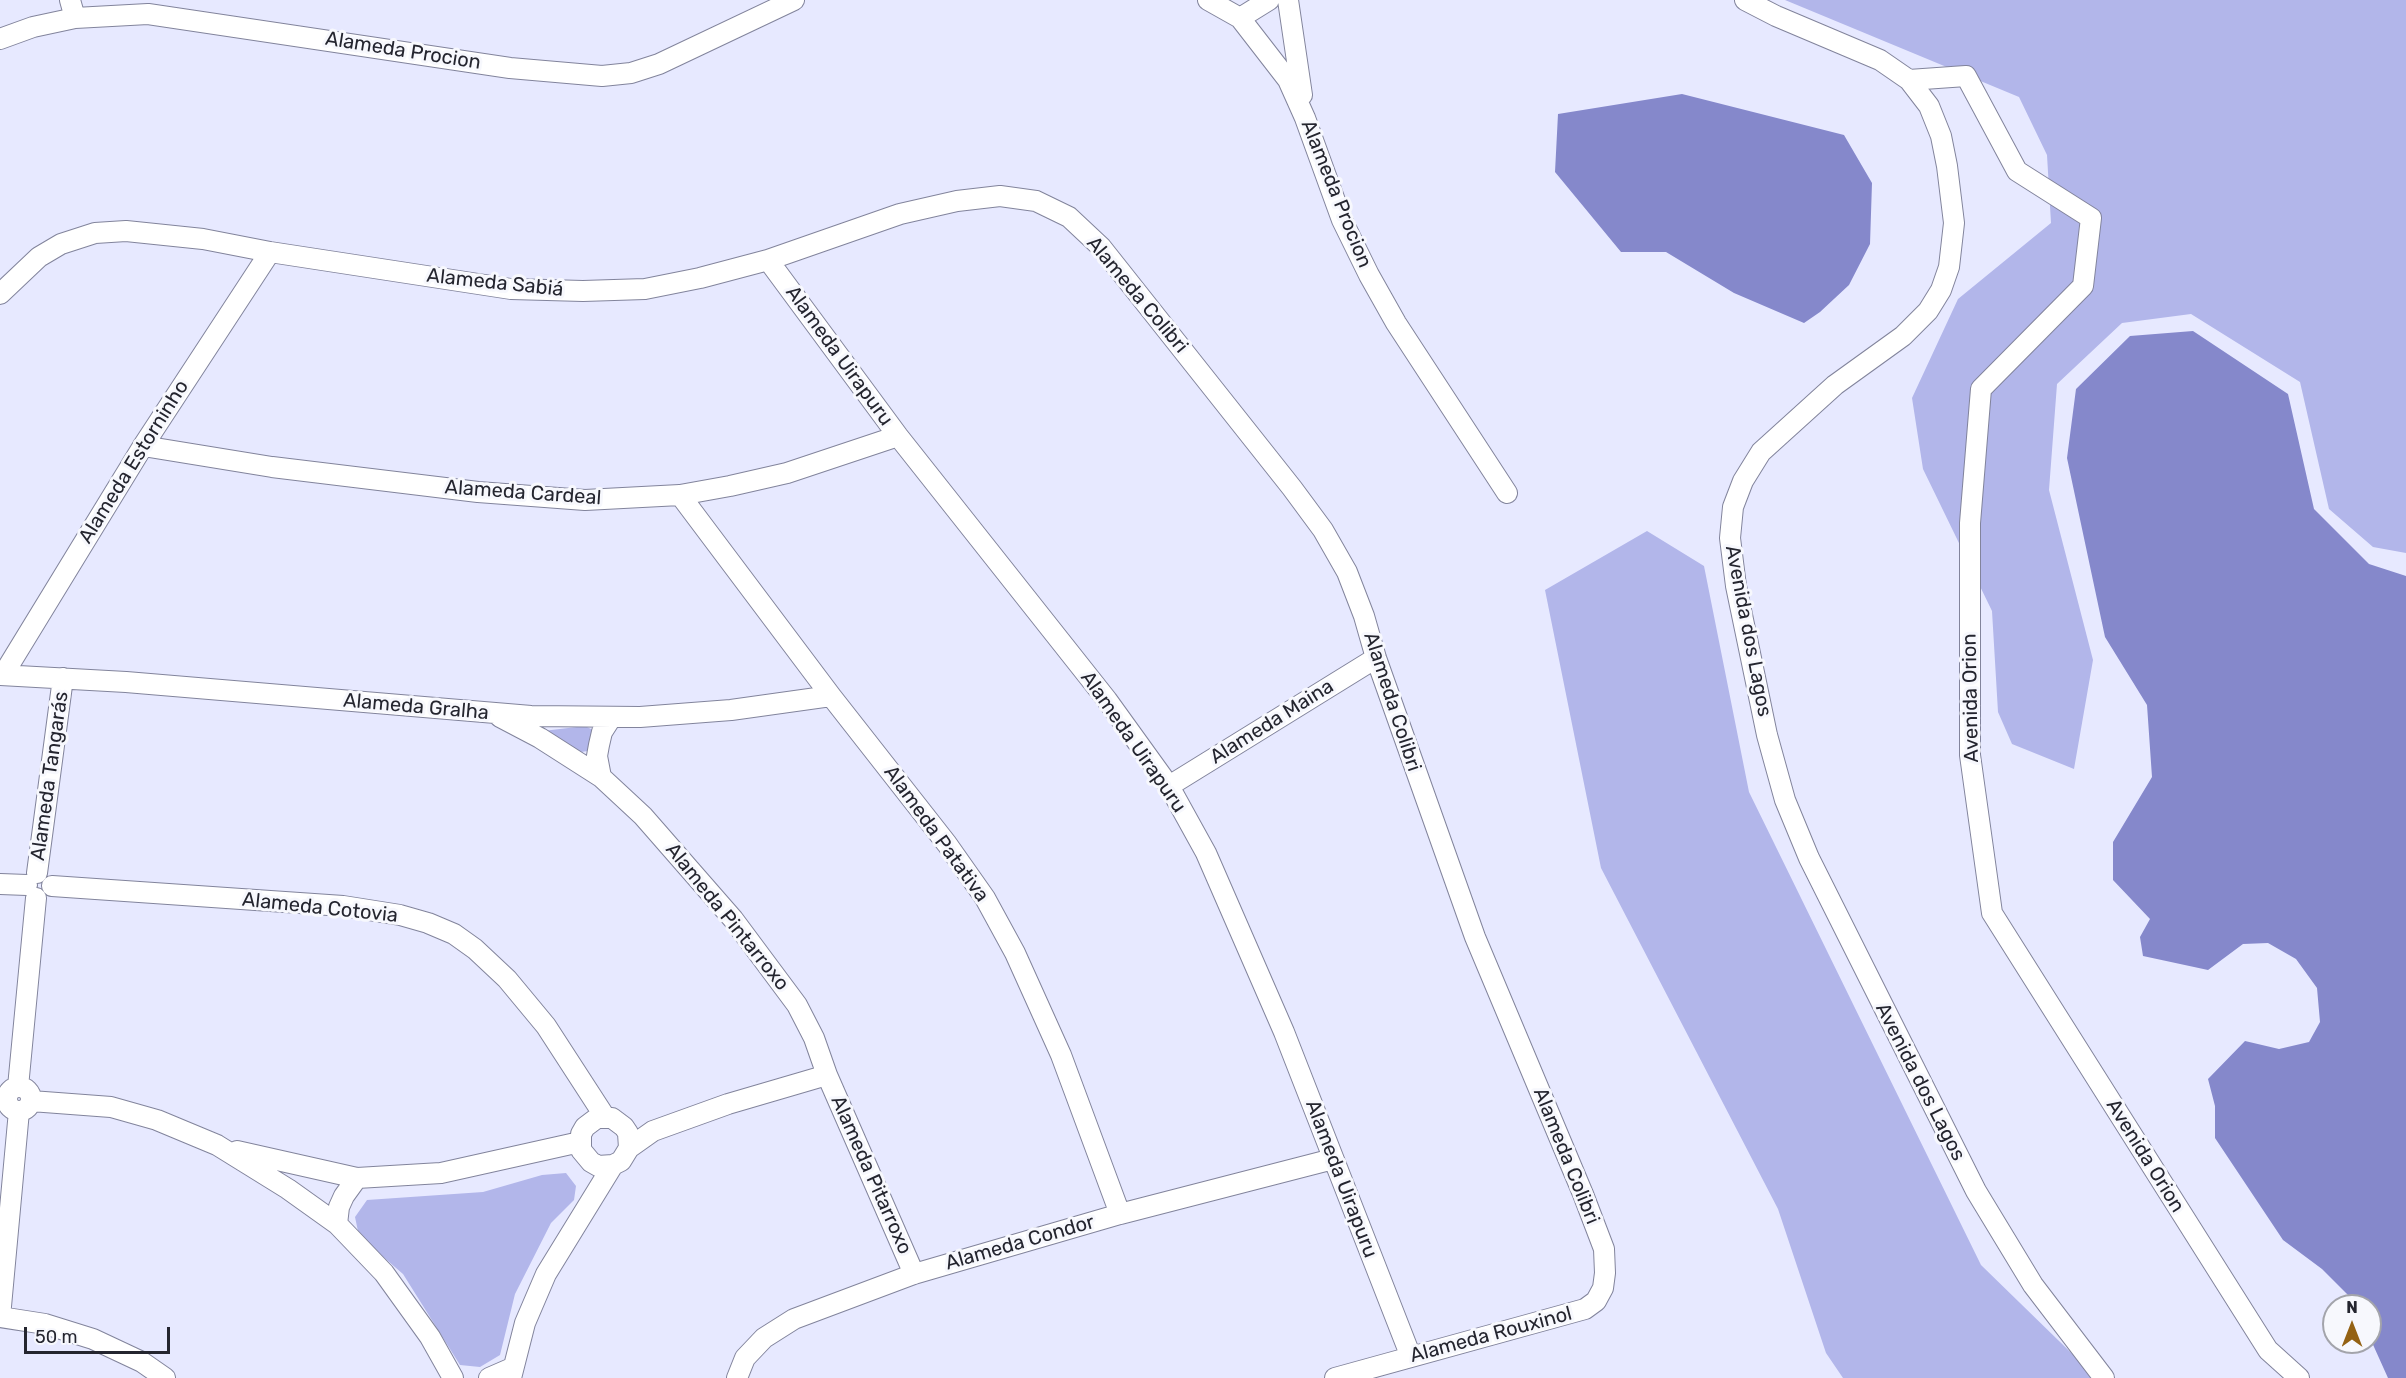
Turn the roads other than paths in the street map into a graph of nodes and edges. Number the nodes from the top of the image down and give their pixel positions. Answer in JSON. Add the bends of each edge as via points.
{"nodes":[{"id":1,"x":1208,"y":0,"type":"edge"},
{"id":2,"x":1269,"y":0,"type":"edge"},
{"id":3,"x":1288,"y":0,"type":"edge"},
{"id":4,"x":1745,"y":0,"type":"edge"},
{"id":5,"x":789,"y":1,"type":"edge"},
{"id":6,"x":73,"y":9,"type":"edge"},
{"id":7,"x":1240,"y":18,"type":"junction"},
{"id":8,"x":0,"y":39,"type":"edge"},
{"id":9,"x":1909,"y":80,"type":"junction"},
{"id":10,"x":1305,"y":118,"type":"junction"},
{"id":11,"x":1036,"y":201,"type":"joint"},
{"id":12,"x":270,"y":252,"type":"junction"},
{"id":13,"x":768,"y":260,"type":"junction"},
{"id":14,"x":0,"y":294,"type":"edge"},
{"id":15,"x":898,"y":436,"type":"junction"},
{"id":16,"x":143,"y":446,"type":"junction"},
{"id":17,"x":1507,"y":493,"type":"dead end"},
{"id":18,"x":680,"y":495,"type":"junction"},
{"id":19,"x":1376,"y":658,"type":"junction"},
{"id":20,"x":1,"y":675,"type":"edge"},
{"id":21,"x":63,"y":678,"type":"junction"},
{"id":22,"x":831,"y":696,"type":"junction"},
{"id":23,"x":493,"y":713,"type":"junction"},
{"id":24,"x":611,"y":718,"type":"junction"},
{"id":25,"x":601,"y":777,"type":"junction"},
{"id":26,"x":1169,"y":786,"type":"junction"},
{"id":27,"x":0,"y":884,"type":"edge"},
{"id":28,"x":38,"y":886,"type":"junction"},
{"id":29,"x":827,"y":1075,"type":"junction"},
{"id":30,"x":15,"y":1099,"type":"edge"},
{"id":31,"x":605,"y":1117,"type":"junction"},
{"id":32,"x":580,"y":1142,"type":"junction"},
{"id":33,"x":217,"y":1146,"type":"junction"},
{"id":34,"x":629,"y":1148,"type":"junction"},
{"id":35,"x":1333,"y":1159,"type":"junction"},
{"id":36,"x":614,"y":1165,"type":"junction"},
{"id":37,"x":357,"y":1178,"type":"junction"},
{"id":38,"x":1120,"y":1214,"type":"junction"},
{"id":39,"x":337,"y":1224,"type":"junction"},
{"id":40,"x":914,"y":1274,"type":"junction"},
{"id":41,"x":1603,"y":1288,"type":"joint"},
{"id":42,"x":0,"y":1317,"type":"edge"},
{"id":43,"x":1411,"y":1357,"type":"junction"},
{"id":44,"x":511,"y":1373,"type":"edge"},
{"id":45,"x":165,"y":1378,"type":"edge"},
{"id":46,"x":454,"y":1378,"type":"edge"},
{"id":47,"x":489,"y":1378,"type":"edge"},
{"id":48,"x":737,"y":1378,"type":"edge"},
{"id":49,"x":1335,"y":1378,"type":"edge"},
{"id":50,"x":2104,"y":1378,"type":"edge"},
{"id":51,"x":2299,"y":1378,"type":"edge"}],
"edges":[{"from":1,"to":7,"type":"street","name":"Alameda Procion"},
{"from":2,"to":7,"type":"street"},
{"from":3,"to":10,"type":"street"},
{"from":4,"to":9,"type":"street","name":"Avenida dos Lagos","via":[[1880,60]]},
{"from":5,"to":6,"type":"street","name":"Alameda Procion","via":[[659,64],[602,76],[510,68],[189,18]]},
{"from":6,"to":8,"type":"street","name":"Alameda Procion"},
{"from":7,"to":10,"type":"street","name":"Alameda Procion","via":[[1288,80]]},
{"from":9,"to":50,"type":"street","name":"Avenida dos Lagos","via":[[1929,106],[1941,136],[1954,223],[1949,267],[1928,310],[1903,336],[1835,385],[1761,452],[1733,507],[1730,538],[1736,586],[1767,735],[1785,800],[1809,858],[1976,1191],[2033,1285]]},
{"from":9,"to":51,"type":"street","name":"Avenida Orion","via":[[1966,76],[2018,171],[2091,218],[2083,286],[1981,389],[1970,524],[1970,755],[1992,913],[2268,1350]]},
{"from":10,"to":17,"type":"street","name":"Alameda Procion","via":[[1342,219],[1369,275]]},
{"from":11,"to":13,"type":"street","name":"Alameda Sabiá","via":[[1000,196],[957,201],[900,214]]},
{"from":11,"to":19,"type":"street","name":"Alameda Colibri","via":[[1069,217],[1101,247],[1298,496],[1347,572]]},
{"from":12,"to":13,"type":"street","name":"Alameda Sabiá","via":[[511,289],[583,291],[645,289]]},
{"from":12,"to":14,"type":"street","name":"Alameda Sabiá","via":[[203,239],[126,231],[95,233],[61,244],[39,257]]},
{"from":12,"to":16,"type":"street","name":"Alameda Estorninho"},
{"from":13,"to":15,"type":"street","name":"Alameda Uirapuru"},
{"from":15,"to":18,"type":"street","name":"Alameda Cardeal","via":[[787,473]]},
{"from":15,"to":26,"type":"street","name":"Alameda Uirapuru","via":[[1107,700]]},
{"from":16,"to":18,"type":"street","name":"Alameda Cardeal","via":[[272,468],[478,492],[585,500]]},
{"from":16,"to":20,"type":"street","name":"Alameda Estorninho"},
{"from":18,"to":22,"type":"street","name":"Alameda Patativa"},
{"from":19,"to":26,"type":"street","name":"Alameda Maina"},
{"from":19,"to":41,"type":"street","name":"Alameda Colibri","via":[[1475,937],[1604,1249]]},
{"from":20,"to":21,"type":"street","name":"Alameda Gralha"},
{"from":21,"to":23,"type":"street","name":"Alameda Gralha"},
{"from":21,"to":28,"type":"street","name":"Alameda Tangarás"},
{"from":22,"to":24,"type":"street","name":"Alameda Gralha","via":[[731,710]]},
{"from":22,"to":38,"type":"street","name":"Alameda Patativa","via":[[985,898],[1015,952],[1061,1055]]},
{"from":23,"to":24,"type":"street","name":"Alameda Gralha"},
{"from":23,"to":25,"type":"street","name":"Alameda Pintarroxo"},
{"from":24,"to":25,"type":"street","via":[[597,756]]},
{"from":25,"to":29,"type":"street","name":"Alameda Pintarroxo","via":[[643,816],[733,919],[797,1005]]},
{"from":26,"to":35,"type":"street","name":"Alameda Uirapuru","via":[[1206,854],[1284,1032]]},
{"from":27,"to":28,"type":"street","name":"Alameda Cotovia"},
{"from":28,"to":30,"type":"street","name":"Alameda Tangarás"},
{"from":28,"to":31,"type":"street","name":"Alameda Cotovia","via":[[343,906],[428,923],[454,934],[507,979],[546,1026]]},
{"from":29,"to":34,"type":"street","via":[[653,1131]]},
{"from":29,"to":40,"type":"street","name":"Alameda Pitarroxo"},
{"from":30,"to":33,"type":"street","via":[[111,1107],[157,1120]]},
{"from":30,"to":42,"type":"street","name":"Alameda Tangarás"},
{"from":31,"to":32,"type":"street","via":[[585,1127]]},
{"from":31,"to":34,"type":"street","via":[[624,1127]]},
{"from":32,"to":36,"type":"street","via":[[591,1162],[598,1166]]},
{"from":32,"to":37,"type":"street","via":[[441,1173]]},
{"from":33,"to":37,"type":"street"},
{"from":33,"to":39,"type":"street"},
{"from":34,"to":36,"type":"street"},
{"from":35,"to":38,"type":"street","name":"Alameda Condor"},
{"from":35,"to":43,"type":"street","name":"Alameda Uirapuru"},
{"from":36,"to":44,"type":"street","via":[[546,1274],[525,1323]]},
{"from":37,"to":39,"type":"street","via":[[339,1207]]},
{"from":38,"to":40,"type":"street","name":"Alameda Condor"},
{"from":39,"to":46,"type":"street","via":[[384,1274],[430,1336]]},
{"from":40,"to":48,"type":"street","name":"Alameda Condor","via":[[794,1318],[764,1338],[746,1358]]},
{"from":41,"to":43,"type":"street","name":"Alameda Rouxinol","via":[[1596,1301],[1585,1309]]},
{"from":42,"to":45,"type":"street","via":[[45,1324],[93,1340],[142,1362]]},
{"from":43,"to":49,"type":"street","name":"Alameda Rouxinol"},
{"from":44,"to":47,"type":"street"}]}
